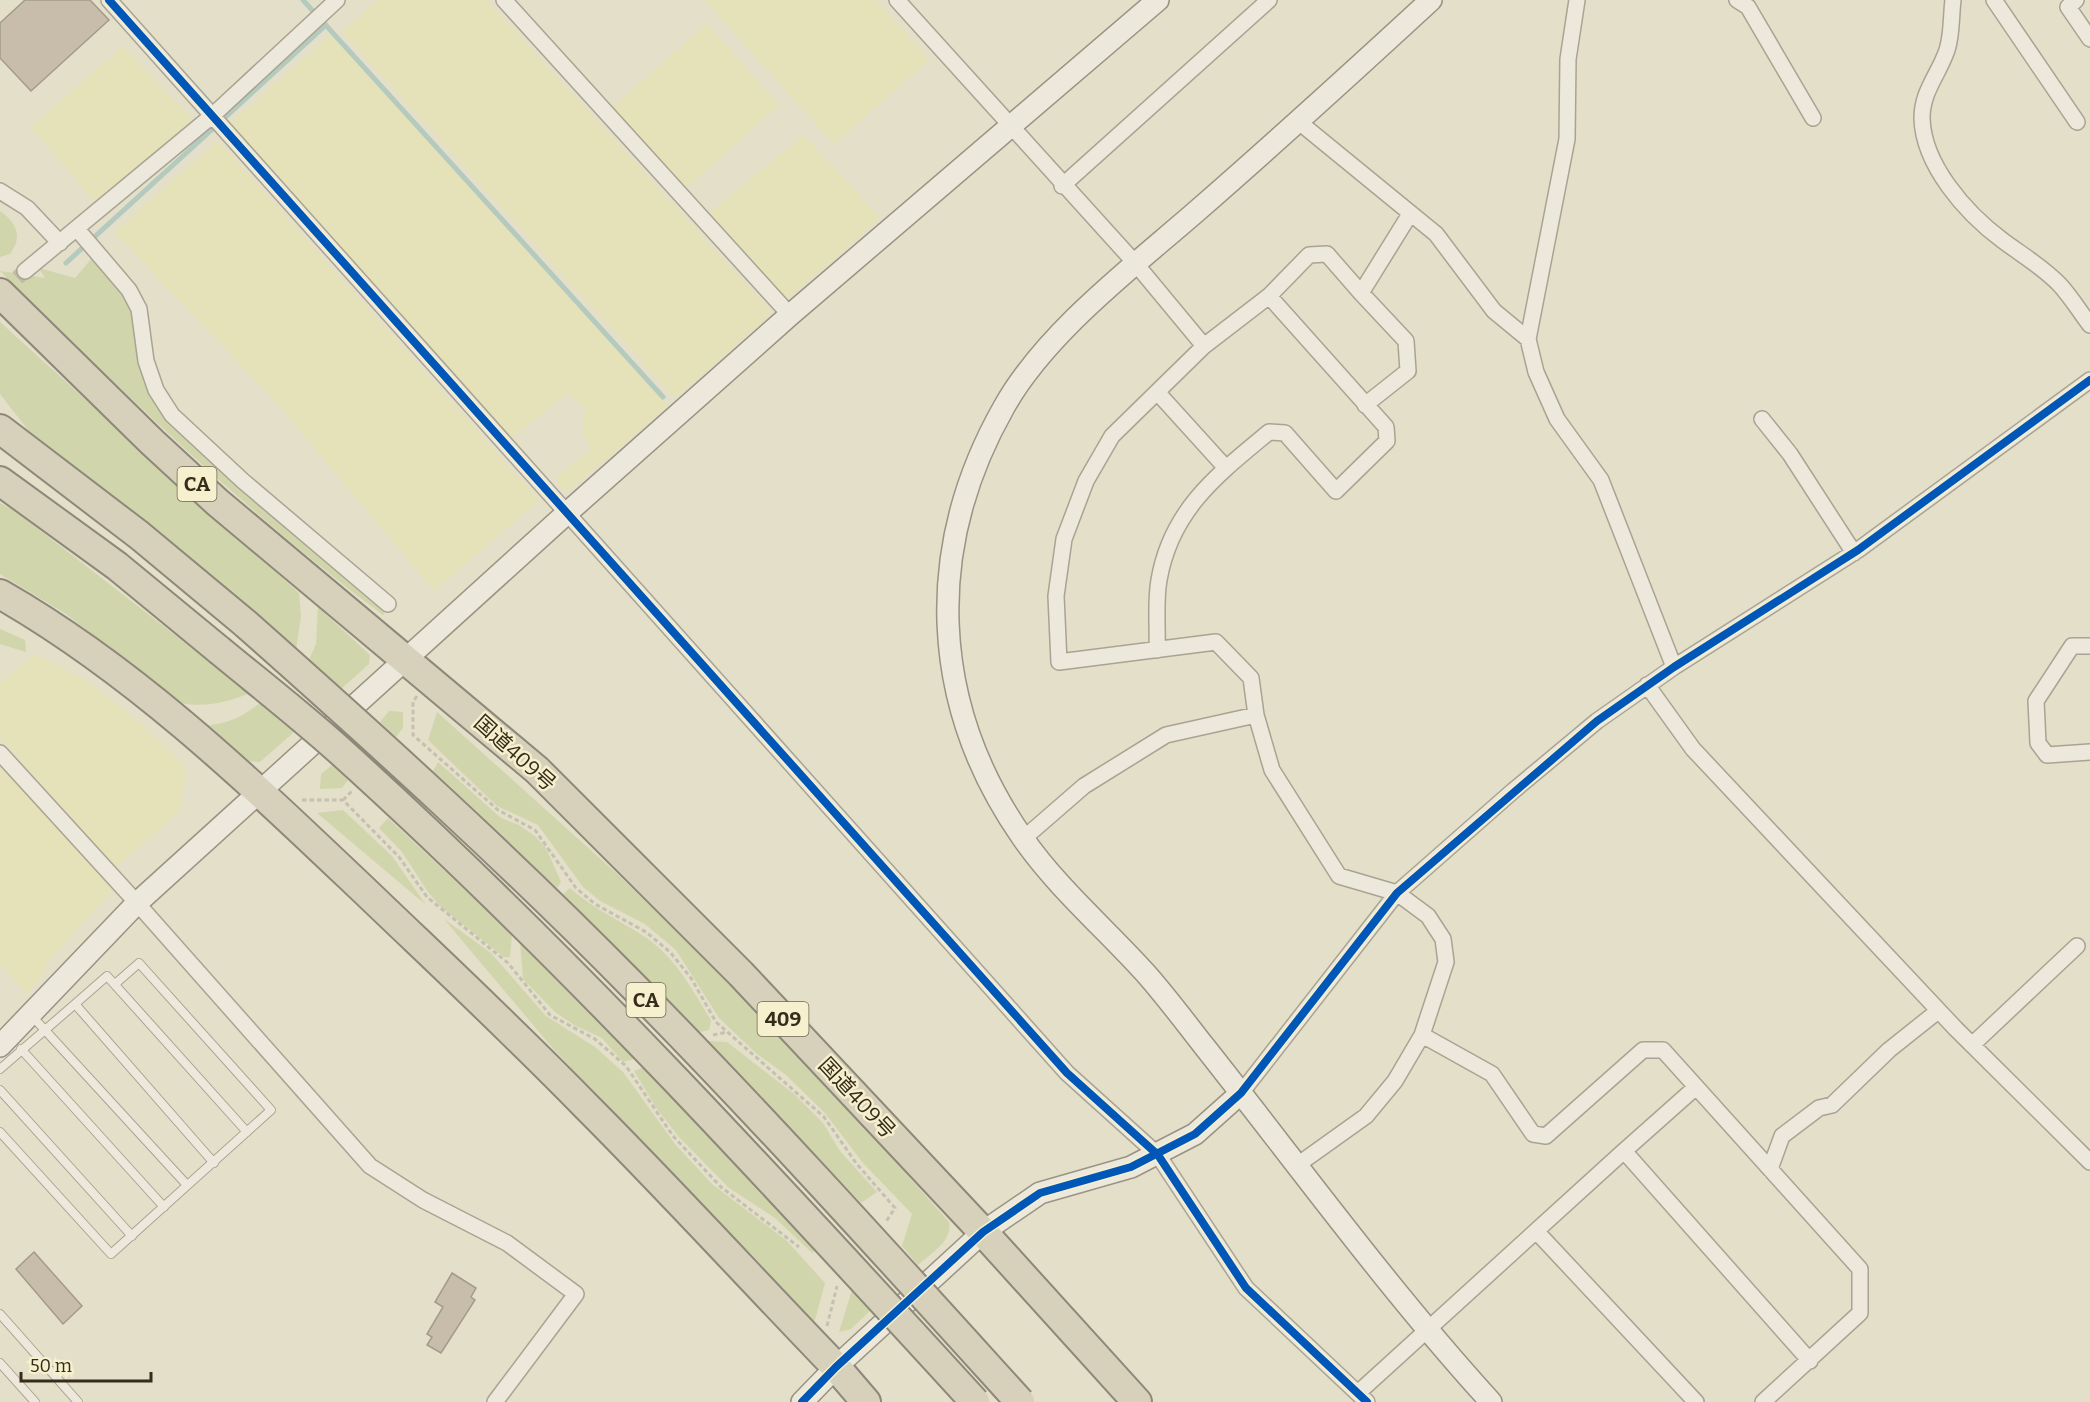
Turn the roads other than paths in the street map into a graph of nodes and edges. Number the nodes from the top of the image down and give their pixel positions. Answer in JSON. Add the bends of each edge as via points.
{"nodes":[{"id":1,"x":109,"y":0,"type":"edge"},
{"id":2,"x":504,"y":0,"type":"edge"},
{"id":3,"x":897,"y":0,"type":"edge"},
{"id":4,"x":1158,"y":0,"type":"edge"},
{"id":5,"x":1269,"y":0,"type":"edge"},
{"id":6,"x":1431,"y":0,"type":"edge"},
{"id":7,"x":1577,"y":0,"type":"edge"},
{"id":8,"x":1953,"y":0,"type":"edge"},
{"id":9,"x":1994,"y":0,"type":"edge"},
{"id":10,"x":2076,"y":0,"type":"edge"},
{"id":11,"x":334,"y":2,"type":"edge"},
{"id":12,"x":1747,"y":2,"type":"edge"},
{"id":13,"x":2090,"y":39,"type":"edge"},
{"id":14,"x":213,"y":116,"type":"junction"},
{"id":15,"x":1813,"y":118,"type":"dead end"},
{"id":16,"x":1299,"y":122,"type":"junction"},
{"id":17,"x":2077,"y":122,"type":"dead end"},
{"id":18,"x":1010,"y":126,"type":"junction"},
{"id":19,"x":1062,"y":186,"type":"junction"},
{"id":20,"x":0,"y":191,"type":"edge"},
{"id":21,"x":1410,"y":214,"type":"junction"},
{"id":22,"x":79,"y":231,"type":"junction"},
{"id":23,"x":60,"y":243,"type":"junction"},
{"id":24,"x":1136,"y":264,"type":"junction"},
{"id":25,"x":26,"y":272,"type":"tunnel mouth"},
{"id":26,"x":0,"y":293,"type":"edge"},
{"id":27,"x":1361,"y":293,"type":"junction"},
{"id":28,"x":1269,"y":296,"type":"junction"},
{"id":29,"x":790,"y":315,"type":"junction"},
{"id":30,"x":2090,"y":325,"type":"edge"},
{"id":31,"x":1528,"y":339,"type":"junction"},
{"id":32,"x":1204,"y":346,"type":"junction"},
{"id":33,"x":2090,"y":380,"type":"edge"},
{"id":34,"x":1158,"y":393,"type":"junction"},
{"id":35,"x":1365,"y":405,"type":"junction"},
{"id":36,"x":1762,"y":419,"type":"dead end"},
{"id":37,"x":0,"y":429,"type":"edge"},
{"id":38,"x":1226,"y":468,"type":"junction"},
{"id":39,"x":0,"y":481,"type":"edge"},
{"id":40,"x":567,"y":513,"type":"junction"},
{"id":41,"x":1854,"y":553,"type":"junction"},
{"id":42,"x":0,"y":594,"type":"edge"},
{"id":43,"x":388,"y":604,"type":"dead end"},
{"id":44,"x":2090,"y":645,"type":"edge"},
{"id":45,"x":1157,"y":650,"type":"junction"},
{"id":46,"x":408,"y":659,"type":"junction"},
{"id":47,"x":1674,"y":667,"type":"junction"},
{"id":48,"x":1647,"y":685,"type":"junction"},
{"id":49,"x":1256,"y":715,"type":"junction"},
{"id":50,"x":2090,"y":752,"type":"edge"},
{"id":51,"x":0,"y":753,"type":"edge"},
{"id":52,"x":260,"y":791,"type":"junction"},
{"id":53,"x":1023,"y":839,"type":"junction"},
{"id":54,"x":1397,"y":893,"type":"junction"},
{"id":55,"x":137,"y":903,"type":"junction"},
{"id":56,"x":2077,"y":946,"type":"dead end"},
{"id":57,"x":115,"y":984,"type":"junction"},
{"id":58,"x":75,"y":1004,"type":"junction"},
{"id":59,"x":1938,"y":1011,"type":"junction"},
{"id":60,"x":37,"y":1022,"type":"junction"},
{"id":61,"x":1422,"y":1035,"type":"junction"},
{"id":62,"x":1972,"y":1045,"type":"junction"},
{"id":63,"x":10,"y":1047,"type":"edge"},
{"id":64,"x":0,"y":1069,"type":"edge"},
{"id":65,"x":1696,"y":1087,"type":"junction"},
{"id":66,"x":0,"y":1090,"type":"edge"},
{"id":67,"x":1241,"y":1093,"type":"junction"},
{"id":68,"x":248,"y":1131,"type":"junction"},
{"id":69,"x":0,"y":1132,"type":"edge"},
{"id":70,"x":1624,"y":1151,"type":"junction"},
{"id":71,"x":1158,"y":1155,"type":"junction"},
{"id":72,"x":2090,"y":1162,"type":"edge"},
{"id":73,"x":214,"y":1163,"type":"junction"},
{"id":74,"x":1296,"y":1166,"type":"junction"},
{"id":75,"x":1770,"y":1169,"type":"junction"},
{"id":76,"x":187,"y":1185,"type":"junction"},
{"id":77,"x":164,"y":1207,"type":"junction"},
{"id":78,"x":1536,"y":1231,"type":"junction"},
{"id":79,"x":983,"y":1232,"type":"junction"},
{"id":80,"x":132,"y":1236,"type":"junction"},
{"id":81,"x":0,"y":1314,"type":"edge"},
{"id":82,"x":1425,"y":1330,"type":"junction"},
{"id":83,"x":1810,"y":1361,"type":"junction"},
{"id":84,"x":0,"y":1363,"type":"edge"},
{"id":85,"x":836,"y":1367,"type":"junction"},
{"id":86,"x":1363,"y":1397,"type":"edge"},
{"id":87,"x":35,"y":1402,"type":"edge"},
{"id":88,"x":78,"y":1402,"type":"edge"},
{"id":89,"x":495,"y":1402,"type":"edge"},
{"id":90,"x":802,"y":1402,"type":"edge"},
{"id":91,"x":866,"y":1402,"type":"edge"},
{"id":92,"x":975,"y":1402,"type":"edge"},
{"id":93,"x":1020,"y":1402,"type":"edge"},
{"id":94,"x":1137,"y":1402,"type":"edge"},
{"id":95,"x":1491,"y":1402,"type":"edge"},
{"id":96,"x":1696,"y":1402,"type":"edge"},
{"id":97,"x":1763,"y":1402,"type":"edge"}],
"edges":[{"from":1,"to":14,"type":"street"},
{"from":2,"to":29,"type":"street"},
{"from":3,"to":18,"type":"street"},
{"from":4,"to":18,"type":"street"},
{"from":5,"to":19,"type":"street"},
{"from":6,"to":16,"type":"street"},
{"from":7,"to":31,"type":"street","via":[[1568,59],[1567,139]]},
{"from":8,"to":30,"type":"street","via":[[1947,49],[1924,97],[1922,118],[1927,148],[1942,175],[1972,213],[2060,285]]},
{"from":9,"to":17,"type":"street"},
{"from":10,"to":13,"type":"street","via":[[2068,7]]},
{"from":11,"to":14,"type":"street"},
{"from":12,"to":15,"type":"street"},
{"from":14,"to":22,"type":"street"},
{"from":14,"to":40,"type":"street"},
{"from":16,"to":21,"type":"street"},
{"from":16,"to":24,"type":"street"},
{"from":18,"to":19,"type":"street"},
{"from":18,"to":29,"type":"street"},
{"from":19,"to":24,"type":"street"},
{"from":20,"to":23,"type":"street","via":[[27,208]]},
{"from":21,"to":27,"type":"street"},
{"from":21,"to":31,"type":"street","via":[[1436,234],[1494,311]]},
{"from":22,"to":23,"type":"street"},
{"from":22,"to":43,"type":"street","via":[[129,290],[139,309],[146,361],[156,390],[172,415]]},
{"from":23,"to":25,"type":"street"},
{"from":24,"to":32,"type":"street"},
{"from":24,"to":53,"type":"street","via":[[1068,326],[1004,405],[960,512],[949,561],[946,622],[953,679],[966,733],[991,788]]},
{"from":26,"to":46,"type":"highway","number":"CA","via":[[217,502]]},
{"from":27,"to":28,"type":"street","via":[[1328,254],[1309,255]]},
{"from":27,"to":35,"type":"street","via":[[1406,341],[1408,371]]},
{"from":28,"to":32,"type":"street"},
{"from":28,"to":35,"type":"street"},
{"from":29,"to":40,"type":"street"},
{"from":31,"to":47,"type":"street","via":[[1536,372],[1557,419],[1600,480]]},
{"from":32,"to":34,"type":"street"},
{"from":33,"to":41,"type":"street"},
{"from":34,"to":38,"type":"street"},
{"from":34,"to":45,"type":"street","via":[[1112,436],[1086,481],[1064,539],[1056,596],[1059,662]]},
{"from":35,"to":38,"type":"street","via":[[1386,427],[1387,441],[1336,490],[1285,433],[1269,432]]},
{"from":36,"to":41,"type":"street","via":[[1790,454]]},
{"from":37,"to":93,"type":"highway","number":"CA","bridge":true,"via":[[139,535],[246,624],[491,846],[633,986],[820,1182]]},
{"from":38,"to":45,"type":"street","via":[[1188,507],[1168,542],[1159,582]]},
{"from":39,"to":92,"type":"highway","number":"CA","bridge":true,"via":[[117,566],[337,748],[467,869],[787,1197]]},
{"from":40,"to":46,"type":"street"},
{"from":40,"to":71,"type":"street","via":[[1067,1073]]},
{"from":41,"to":47,"type":"street"},
{"from":42,"to":52,"type":"highway","via":[[106,663]]},
{"from":44,"to":50,"type":"street","via":[[2072,646],[2036,701],[2038,743],[2047,755]]},
{"from":45,"to":49,"type":"street","via":[[1216,642],[1251,678]]},
{"from":46,"to":52,"type":"street"},
{"from":46,"to":79,"type":"highway","name":"国道409号","number":"409","via":[[537,770],[741,974]]},
{"from":47,"to":48,"type":"street"},
{"from":48,"to":54,"type":"street","via":[[1580,735]]},
{"from":48,"to":59,"type":"street","via":[[1693,749]]},
{"from":49,"to":53,"type":"street","via":[[1167,735],[1084,786]]},
{"from":49,"to":54,"type":"street","via":[[1272,770],[1339,876]]},
{"from":51,"to":55,"type":"street"},
{"from":52,"to":55,"type":"street"},
{"from":52,"to":85,"type":"highway","via":[[586,1105]]},
{"from":53,"to":67,"type":"street","via":[[1150,978]]},
{"from":54,"to":61,"type":"street","via":[[1428,916],[1443,939],[1446,963]]},
{"from":54,"to":67,"type":"street"},
{"from":55,"to":60,"type":"street"},
{"from":55,"to":89,"type":"street","via":[[369,1166],[423,1200],[507,1243],[576,1294]]},
{"from":56,"to":62,"type":"street"},
{"from":57,"to":58,"type":"lane","via":[[107,976]]},
{"from":57,"to":68,"type":"lane"},
{"from":57,"to":68,"type":"lane","via":[[139,963],[271,1110]]},
{"from":58,"to":60,"type":"lane"},
{"from":58,"to":73,"type":"lane"},
{"from":59,"to":62,"type":"street"},
{"from":59,"to":75,"type":"street","via":[[1832,1105],[1819,1108],[1782,1136]]},
{"from":60,"to":63,"type":"street"},
{"from":60,"to":76,"type":"lane"},
{"from":61,"to":65,"type":"street","via":[[1492,1074],[1533,1134],[1546,1136],[1643,1050],[1663,1050]]},
{"from":61,"to":74,"type":"street","via":[[1395,1081],[1366,1116]]},
{"from":62,"to":72,"type":"street"},
{"from":63,"to":64,"type":"lane"},
{"from":63,"to":77,"type":"lane"},
{"from":65,"to":70,"type":"street"},
{"from":65,"to":75,"type":"street"},
{"from":66,"to":80,"type":"lane"},
{"from":67,"to":71,"type":"street","via":[[1196,1134]]},
{"from":67,"to":74,"type":"street"},
{"from":68,"to":73,"type":"lane"},
{"from":69,"to":80,"type":"lane","via":[[111,1254]]},
{"from":70,"to":78,"type":"street"},
{"from":70,"to":83,"type":"street"},
{"from":71,"to":79,"type":"street","via":[[1131,1167],[1040,1193]]},
{"from":71,"to":86,"type":"street","via":[[1246,1288]]},
{"from":73,"to":76,"type":"lane"},
{"from":74,"to":82,"type":"street"},
{"from":75,"to":83,"type":"street","via":[[1860,1269],[1860,1313]]},
{"from":76,"to":77,"type":"lane"},
{"from":77,"to":80,"type":"lane"},
{"from":78,"to":82,"type":"street"},
{"from":78,"to":96,"type":"street"},
{"from":79,"to":85,"type":"street"},
{"from":79,"to":94,"type":"highway","name":"国道409号","number":"409"},
{"from":81,"to":88,"type":"lane"},
{"from":82,"to":86,"type":"street"},
{"from":82,"to":95,"type":"street"},
{"from":83,"to":97,"type":"street"},
{"from":84,"to":87,"type":"lane"},
{"from":85,"to":90,"type":"street"},
{"from":85,"to":91,"type":"highway"}]}
